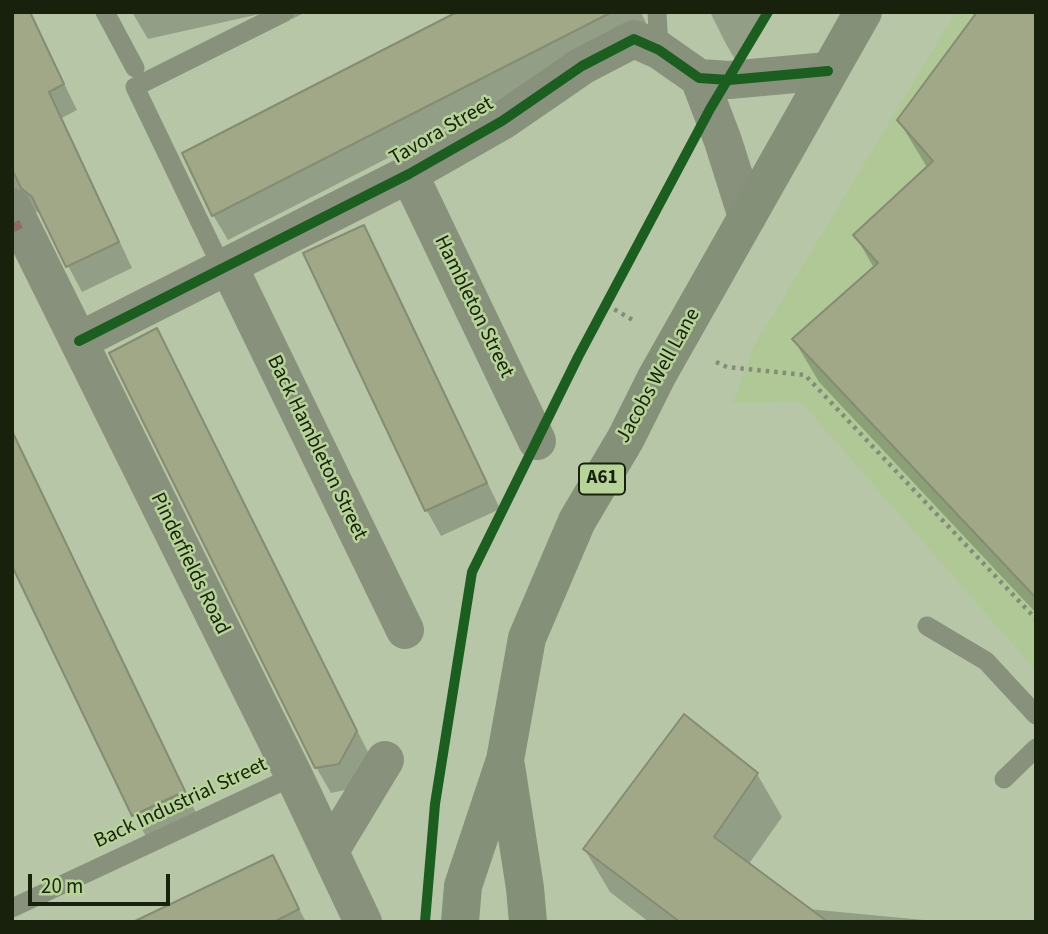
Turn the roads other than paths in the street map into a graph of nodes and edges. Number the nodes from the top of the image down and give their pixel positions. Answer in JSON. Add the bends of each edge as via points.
{"nodes":[{"id":1,"x":105,"y":12,"type":"edge"},
{"id":2,"x":285,"y":12,"type":"edge"},
{"id":3,"x":657,"y":12,"type":"edge"},
{"id":4,"x":863,"y":12,"type":"edge"},
{"id":5,"x":659,"y":50,"type":"junction"},
{"id":6,"x":135,"y":68,"type":"dead end"},
{"id":7,"x":828,"y":71,"type":"junction"},
{"id":8,"x":699,"y":78,"type":"junction"},
{"id":9,"x":410,"y":174,"type":"junction"},
{"id":10,"x":12,"y":207,"type":"edge"},
{"id":11,"x":747,"y":216,"type":"junction"},
{"id":12,"x":225,"y":267,"type":"junction"},
{"id":13,"x":79,"y":341,"type":"junction"},
{"id":14,"x":537,"y":441,"type":"dead end"},
{"id":15,"x":927,"y":626,"type":"dead end"},
{"id":16,"x":405,"y":629,"type":"dead end"},
{"id":17,"x":1036,"y":715,"type":"edge"},
{"id":18,"x":1036,"y":748,"type":"edge"},
{"id":19,"x":385,"y":760,"type":"dead end"},
{"id":20,"x":505,"y":760,"type":"junction"},
{"id":21,"x":294,"y":776,"type":"junction"},
{"id":22,"x":1004,"y":779,"type":"dead end"},
{"id":23,"x":330,"y":851,"type":"junction"},
{"id":24,"x":12,"y":908,"type":"edge"},
{"id":25,"x":363,"y":922,"type":"edge"},
{"id":26,"x":460,"y":922,"type":"edge"},
{"id":27,"x":528,"y":922,"type":"edge"}],
"edges":[{"from":1,"to":6,"type":"lane"},
{"from":2,"to":12,"type":"lane","via":[[135,87]]},
{"from":3,"to":5,"type":"lane"},
{"from":4,"to":7,"type":"highway","name":"Jacobs Well Lane","number":"A61"},
{"from":5,"to":8,"type":"street","name":"Tavora Street"},
{"from":5,"to":9,"type":"street","name":"Tavora Street","via":[[634,39],[582,66],[502,121]]},
{"from":7,"to":8,"type":"street"},
{"from":7,"to":11,"type":"highway","name":"Jacobs Well Lane","number":"A61"},
{"from":8,"to":11,"type":"street"},
{"from":9,"to":12,"type":"street","name":"Tavora Street"},
{"from":9,"to":14,"type":"street","name":"Hambleton Street"},
{"from":10,"to":13,"type":"street","name":"Pinderfields Road"},
{"from":11,"to":20,"type":"highway","name":"Jacobs Well Lane","number":"A61","via":[[577,521],[527,638]]},
{"from":12,"to":13,"type":"street","name":"Tavora Street"},
{"from":12,"to":16,"type":"street","name":"Back Hambleton Street"},
{"from":13,"to":21,"type":"street","name":"Pinderfields Road"},
{"from":15,"to":17,"type":"lane","via":[[986,661]]},
{"from":18,"to":22,"type":"lane"},
{"from":19,"to":23,"type":"street"},
{"from":20,"to":26,"type":"highway","name":"Jacobs Well Lane","number":"A61","via":[[463,886]]},
{"from":20,"to":27,"type":"highway","name":"Jacobs Well Lane","number":"A61"},
{"from":21,"to":23,"type":"street","name":"Pinderfields Road"},
{"from":21,"to":24,"type":"lane","name":"Back Industrial Street"},
{"from":23,"to":25,"type":"street","name":"Pinderfields Road"}]}
